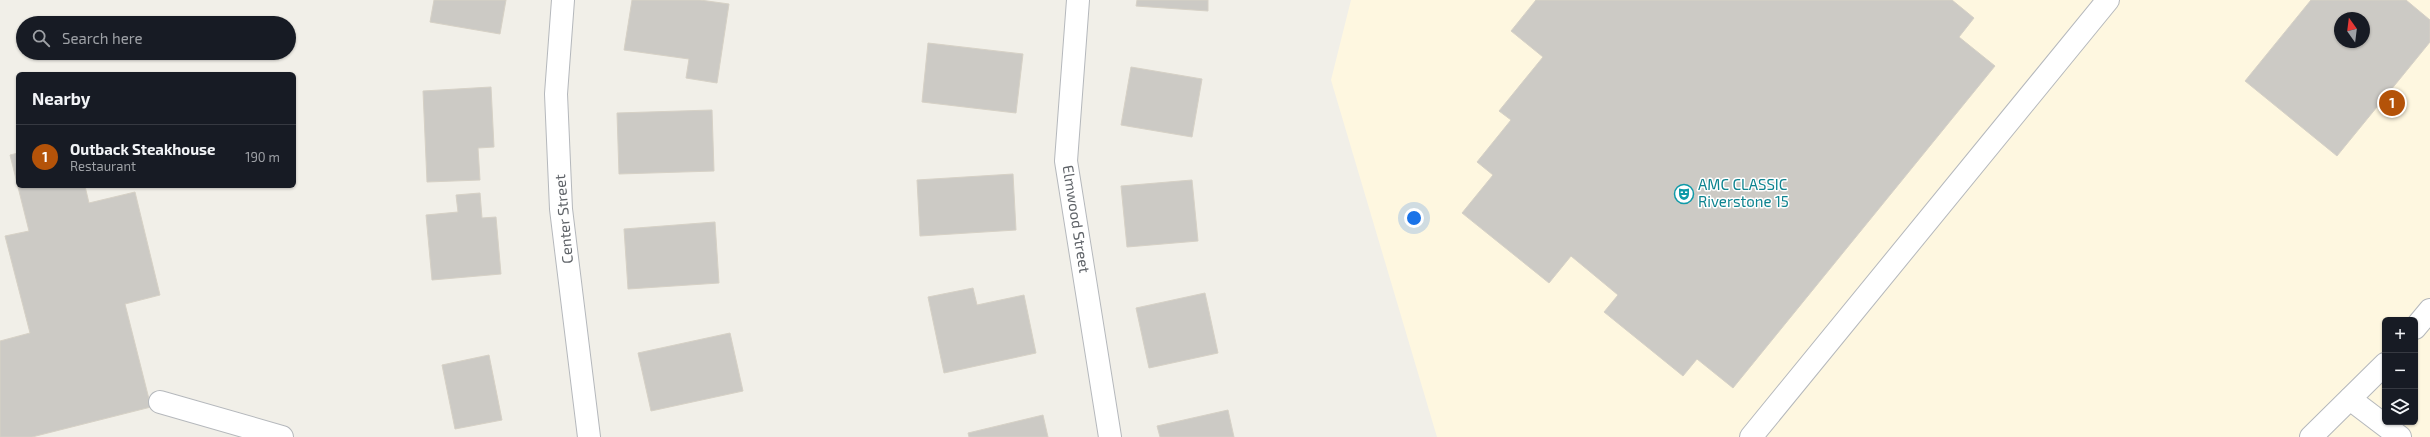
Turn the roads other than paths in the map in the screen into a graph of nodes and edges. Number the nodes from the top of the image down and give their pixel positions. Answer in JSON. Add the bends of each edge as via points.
{"nodes":[{"id":1,"x":563,"y":0,"type":"edge"},
{"id":2,"x":1078,"y":0,"type":"edge"},
{"id":3,"x":2108,"y":0,"type":"edge"},
{"id":4,"x":2430,"y":310,"type":"edge"},
{"id":5,"x":2418,"y":324,"type":"edge"},
{"id":6,"x":2382,"y":367,"type":"edge"},
{"id":7,"x":2350,"y":398,"type":"junction"},
{"id":8,"x":160,"y":402,"type":"dead end"},
{"id":9,"x":282,"y":437,"type":"edge"},
{"id":10,"x":589,"y":437,"type":"edge"},
{"id":11,"x":1110,"y":437,"type":"edge"},
{"id":12,"x":1751,"y":437,"type":"edge"},
{"id":13,"x":2311,"y":437,"type":"edge"},
{"id":14,"x":2400,"y":437,"type":"edge"}],
"edges":[{"from":1,"to":10,"type":"street","name":"Center Street","via":[[556,94],[561,209]]},
{"from":2,"to":11,"type":"street","name":"Elmwood Street","via":[[1066,161]]},
{"from":3,"to":12,"type":"street"},
{"from":4,"to":5,"type":"street"},
{"from":6,"to":7,"type":"street"},
{"from":7,"to":13,"type":"street"},
{"from":7,"to":14,"type":"street"},
{"from":8,"to":9,"type":"street"}]}
